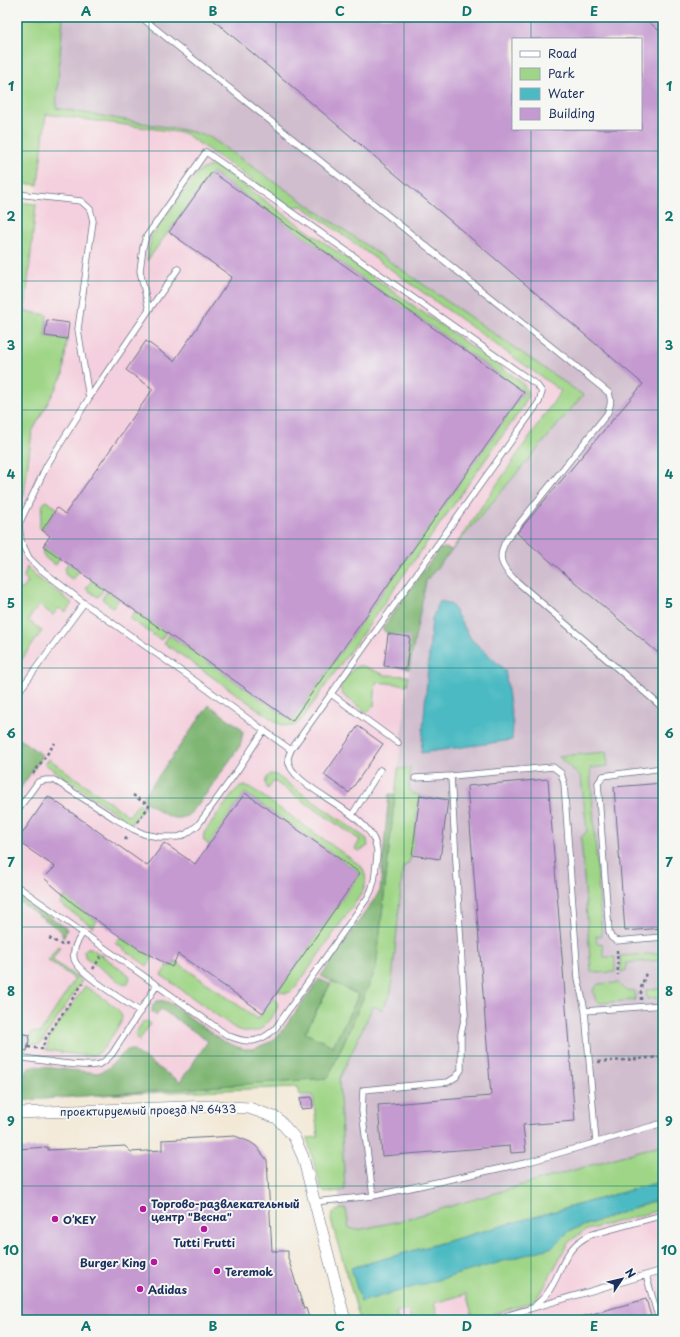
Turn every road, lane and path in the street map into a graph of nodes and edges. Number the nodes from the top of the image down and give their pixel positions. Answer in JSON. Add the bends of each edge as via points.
{"nodes":[{"id":1,"x":141,"y":17,"type":"edge"},
{"id":2,"x":17,"y":194,"type":"edge"},
{"id":3,"x":178,"y":269,"type":"dead end"},
{"id":4,"x":149,"y":310,"type":"junction"},
{"id":5,"x":89,"y":398,"type":"junction"},
{"id":6,"x":18,"y":524,"type":"edge"},
{"id":7,"x":84,"y":603,"type":"junction"},
{"id":8,"x":17,"y":694,"type":"edge"},
{"id":9,"x":330,"y":694,"type":"junction"},
{"id":10,"x":663,"y":708,"type":"edge"},
{"id":11,"x":264,"y":730,"type":"junction"},
{"id":12,"x":55,"y":743,"type":"dead end"},
{"id":13,"x":398,"y":743,"type":"dead end"},
{"id":14,"x":291,"y":750,"type":"junction"},
{"id":15,"x":663,"y":768,"type":"edge"},
{"id":16,"x":380,"y":770,"type":"dead end"},
{"id":17,"x":451,"y":776,"type":"junction"},
{"id":18,"x":415,"y":778,"type":"dead end"},
{"id":19,"x":32,"y":789,"type":"junction"},
{"id":20,"x":133,"y":795,"type":"dead end"},
{"id":21,"x":17,"y":811,"type":"edge"},
{"id":22,"x":352,"y":815,"type":"junction"},
{"id":23,"x":133,"y":829,"type":"junction"},
{"id":24,"x":125,"y":840,"type":"dead end"},
{"id":25,"x":17,"y":886,"type":"edge"},
{"id":26,"x":83,"y":933,"type":"junction"},
{"id":27,"x":663,"y":937,"type":"edge"},
{"id":28,"x":616,"y":941,"type":"junction"},
{"id":29,"x":106,"y":949,"type":"junction"},
{"id":30,"x":646,"y":973,"type":"dead end"},
{"id":31,"x":618,"y":975,"type":"dead end"},
{"id":32,"x":88,"y":976,"type":"junction"},
{"id":33,"x":158,"y":985,"type":"junction"},
{"id":34,"x":663,"y":1005,"type":"edge"},
{"id":35,"x":642,"y":1007,"type":"junction"},
{"id":36,"x":586,"y":1011,"type":"junction"},
{"id":37,"x":141,"y":1012,"type":"junction"},
{"id":38,"x":28,"y":1047,"type":"dead end"},
{"id":39,"x":17,"y":1057,"type":"edge"},
{"id":40,"x":663,"y":1057,"type":"edge"},
{"id":41,"x":589,"y":1062,"type":"junction"},
{"id":42,"x":17,"y":1113,"type":"edge"},
{"id":43,"x":663,"y":1123,"type":"edge"},
{"id":44,"x":596,"y":1143,"type":"junction"},
{"id":45,"x":373,"y":1196,"type":"junction"},
{"id":46,"x":314,"y":1202,"type":"junction"},
{"id":47,"x":663,"y":1215,"type":"edge"},
{"id":48,"x":663,"y":1270,"type":"edge"},
{"id":49,"x":646,"y":1275,"type":"junction"},
{"id":50,"x":534,"y":1307,"type":"junction"},
{"id":51,"x":345,"y":1320,"type":"edge"},
{"id":52,"x":491,"y":1320,"type":"edge"},
{"id":53,"x":659,"y":1320,"type":"edge"}],
"edges":[{"from":1,"to":10,"type":"lane","via":[[609,394],[612,400],[607,414],[507,539],[501,549],[501,560],[505,570],[514,579]]},
{"from":2,"to":5,"type":"lane","via":[[81,202],[90,209],[94,221],[78,329]]},
{"from":3,"to":4,"type":"lane"},
{"from":4,"to":5,"type":"lane"},
{"from":4,"to":9,"type":"lane","via":[[140,271],[146,237],[206,152],[537,385],[542,392],[539,402]]},
{"from":5,"to":6,"type":"lane","via":[[47,465]]},
{"from":6,"to":7,"type":"lane","via":[[20,541],[29,558]]},
{"from":7,"to":8,"type":"lane"},
{"from":7,"to":11,"type":"lane"},
{"from":9,"to":13,"type":"lane"},
{"from":9,"to":14,"type":"lane"},
{"from":11,"to":14,"type":"lane"},
{"from":11,"to":23,"type":"lane","via":[[198,825],[178,837],[160,838]]},
{"from":12,"to":19,"type":"path","via":[[26,785]]},
{"from":14,"to":22,"type":"lane","via":[[288,758],[290,767],[298,778]]},
{"from":15,"to":28,"type":"lane","via":[[603,776],[598,783],[608,932]]},
{"from":16,"to":22,"type":"lane"},
{"from":17,"to":18,"type":"lane"},
{"from":17,"to":36,"type":"lane","via":[[553,767],[561,773],[564,783],[578,978]]},
{"from":17,"to":45,"type":"lane","via":[[465,1015],[461,1034],[461,1070],[448,1082],[363,1090],[362,1111]]},
{"from":19,"to":21,"type":"lane"},
{"from":19,"to":23,"type":"lane","via":[[38,782],[54,780]]},
{"from":20,"to":23,"type":"path","via":[[149,806]]},
{"from":22,"to":33,"type":"lane","via":[[370,832],[376,845],[373,889],[282,1021],[267,1036],[248,1042],[227,1035]]},
{"from":23,"to":24,"type":"path"},
{"from":25,"to":26,"type":"lane"},
{"from":26,"to":29,"type":"lane"},
{"from":26,"to":32,"type":"lane","via":[[74,950],[74,960]]},
{"from":27,"to":28,"type":"lane"},
{"from":28,"to":31,"type":"path"},
{"from":29,"to":32,"type":"path"},
{"from":29,"to":33,"type":"lane"},
{"from":30,"to":35,"type":"path","via":[[641,988]]},
{"from":32,"to":37,"type":"lane"},
{"from":32,"to":38,"type":"path","via":[[46,1038],[42,1049]]},
{"from":33,"to":37,"type":"lane"},
{"from":34,"to":35,"type":"lane"},
{"from":35,"to":36,"type":"lane"},
{"from":36,"to":41,"type":"lane"},
{"from":37,"to":39,"type":"lane","via":[[112,1054],[99,1064],[82,1066]]},
{"from":40,"to":41,"type":"path"},
{"from":41,"to":44,"type":"lane"},
{"from":42,"to":46,"type":"street","name":"проектируемый проезд № 6433","via":[[213,1106],[249,1108],[277,1118],[294,1137],[303,1157]]},
{"from":43,"to":44,"type":"lane"},
{"from":44,"to":45,"type":"lane","via":[[526,1163]]},
{"from":45,"to":46,"type":"lane"},
{"from":46,"to":51,"type":"street","name":"проектируемый проезд № 6433"},
{"from":47,"to":50,"type":"lane","via":[[580,1240],[572,1247],[546,1294]]},
{"from":48,"to":49,"type":"lane"},
{"from":49,"to":50,"type":"lane"},
{"from":49,"to":53,"type":"lane"},
{"from":50,"to":52,"type":"lane"}]}
